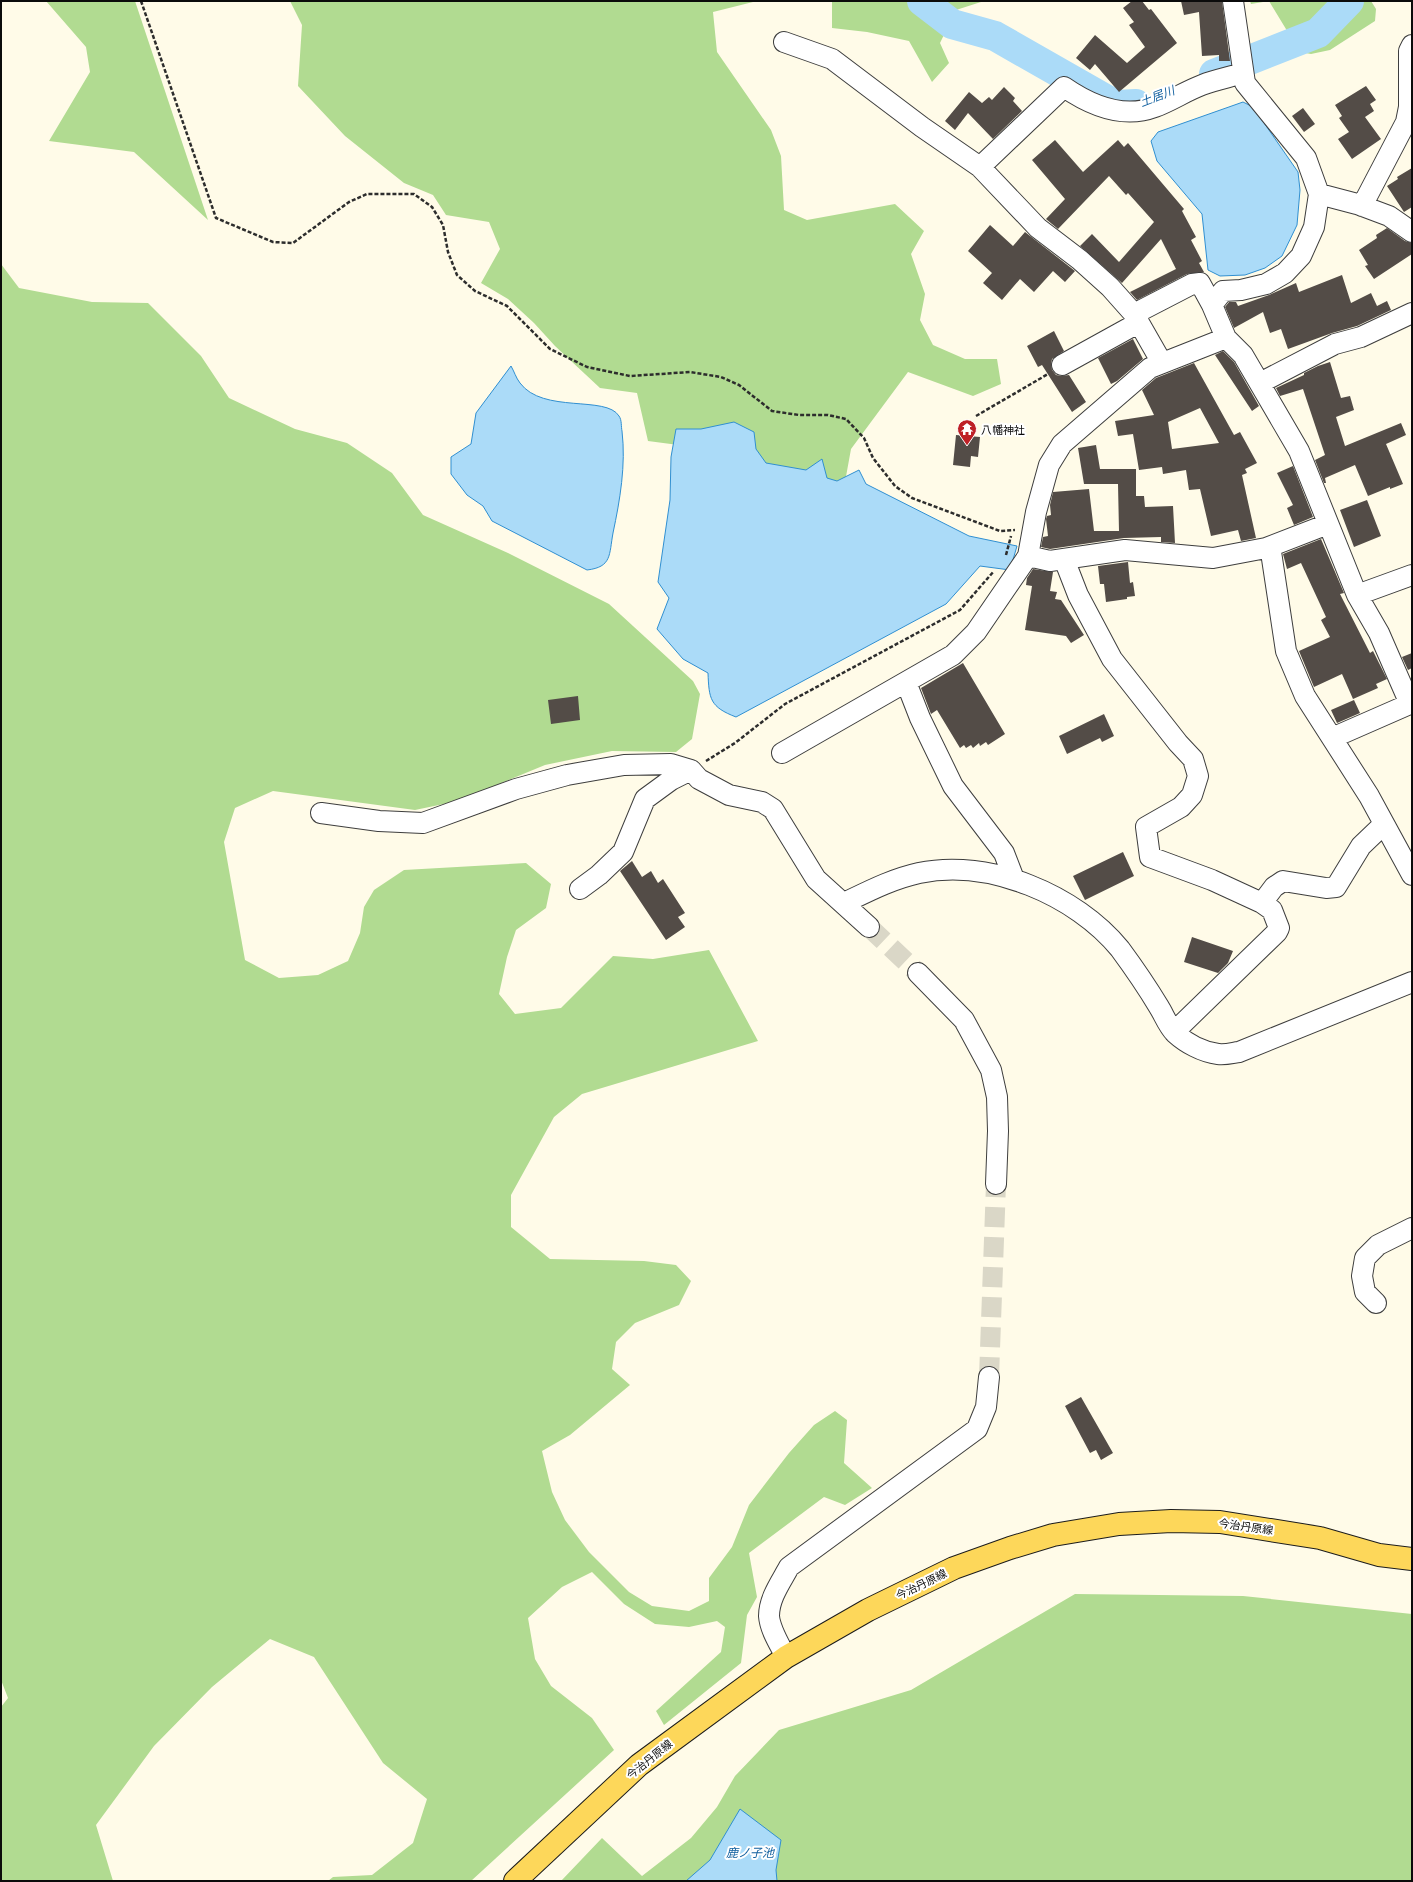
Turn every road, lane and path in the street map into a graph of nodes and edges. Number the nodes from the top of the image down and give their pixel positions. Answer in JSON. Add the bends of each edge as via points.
{"nodes":[{"id":1,"x":141,"y":1,"type":"edge"},
{"id":2,"x":1233,"y":1,"type":"edge"},
{"id":3,"x":784,"y":42,"type":"dead end"},
{"id":4,"x":1410,"y":48,"type":"edge"},
{"id":5,"x":1243,"y":73,"type":"junction"},
{"id":6,"x":980,"y":167,"type":"junction"},
{"id":7,"x":1319,"y":194,"type":"junction"},
{"id":8,"x":1362,"y":206,"type":"junction"},
{"id":9,"x":1412,"y":232,"type":"edge"},
{"id":10,"x":1212,"y":305,"type":"junction"},
{"id":11,"x":1412,"y":313,"type":"edge"},
{"id":12,"x":1136,"y":318,"type":"junction"},
{"id":13,"x":1226,"y":338,"type":"junction"},
{"id":14,"x":1162,"y":363,"type":"junction"},
{"id":15,"x":1062,"y":365,"type":"joint"},
{"id":16,"x":1260,"y":383,"type":"junction"},
{"id":17,"x":976,"y":416,"type":"dead end"},
{"id":18,"x":1328,"y":524,"type":"junction"},
{"id":19,"x":1033,"y":529,"type":"junction"},
{"id":20,"x":1014,"y":530,"type":"junction"},
{"id":21,"x":1266,"y":548,"type":"junction"},
{"id":22,"x":1028,"y":556,"type":"junction"},
{"id":23,"x":1004,"y":559,"type":"dead end"},
{"id":24,"x":1064,"y":559,"type":"junction"},
{"id":25,"x":994,"y":570,"type":"dead end"},
{"id":26,"x":1412,"y":575,"type":"edge"},
{"id":27,"x":1357,"y":595,"type":"junction"},
{"id":28,"x":906,"y":682,"type":"junction"},
{"id":29,"x":1411,"y":704,"type":"edge"},
{"id":30,"x":1332,"y":738,"type":"junction"},
{"id":31,"x":782,"y":753,"type":"dead end"},
{"id":32,"x":691,"y":770,"type":"junction"},
{"id":33,"x":321,"y":813,"type":"dead end"},
{"id":34,"x":1384,"y":824,"type":"junction"},
{"id":35,"x":1412,"y":875,"type":"edge"},
{"id":36,"x":1014,"y":879,"type":"junction"},
{"id":37,"x":580,"y":889,"type":"dead end"},
{"id":38,"x":844,"y":903,"type":"junction"},
{"id":39,"x":1262,"y":903,"type":"junction"},
{"id":40,"x":869,"y":927,"type":"tunnel mouth"},
{"id":41,"x":918,"y":973,"type":"tunnel mouth"},
{"id":42,"x":1412,"y":982,"type":"edge"},
{"id":43,"x":1174,"y":1032,"type":"junction"},
{"id":44,"x":996,"y":1184,"type":"tunnel mouth"},
{"id":45,"x":1412,"y":1228,"type":"edge"},
{"id":46,"x":1376,"y":1303,"type":"dead end"},
{"id":47,"x":989,"y":1377,"type":"tunnel mouth"},
{"id":48,"x":1412,"y":1559,"type":"edge"},
{"id":49,"x":786,"y":1657,"type":"junction"},
{"id":50,"x":515,"y":1881,"type":"edge"}],
"edges":[{"from":1,"to":20,"type":"path","via":[[216,218],[273,242],[293,243],[349,202],[367,194],[414,194],[432,207],[443,225],[448,252],[457,275],[475,291],[507,306],[550,349],[587,367],[630,376],[690,372],[721,377],[739,385],[772,411],[799,415],[828,415],[846,419],[864,438],[873,458],[895,486],[912,498],[1000,531]]},
{"from":2,"to":5,"type":"street"},
{"from":3,"to":6,"type":"street","via":[[832,59]]},
{"from":4,"to":8,"type":"street","via":[[1409,107],[1406,122]]},
{"from":5,"to":6,"type":"street","via":[[1202,85],[1154,108],[1125,112],[1103,108],[1064,86]]},
{"from":5,"to":7,"type":"street","via":[[1244,83],[1306,158]]},
{"from":6,"to":12,"type":"street","via":[[1038,228],[1105,283]]},
{"from":7,"to":8,"type":"street"},
{"from":7,"to":10,"type":"street","via":[[1314,227],[1301,256],[1285,273],[1266,284],[1223,291]]},
{"from":8,"to":9,"type":"street","via":[[1389,216]]},
{"from":10,"to":12,"type":"street","via":[[1200,283],[1192,284]]},
{"from":10,"to":13,"type":"street"},
{"from":11,"to":16,"type":"street","via":[[1361,337],[1335,344]]},
{"from":12,"to":14,"type":"street"},
{"from":12,"to":15,"type":"street"},
{"from":13,"to":14,"type":"street"},
{"from":13,"to":16,"type":"street","via":[[1243,355]]},
{"from":14,"to":19,"type":"street","via":[[1150,368],[1062,444],[1049,465]]},
{"from":15,"to":17,"type":"path"},
{"from":16,"to":18,"type":"street","via":[[1299,451]]},
{"from":18,"to":21,"type":"street"},
{"from":18,"to":27,"type":"street"},
{"from":19,"to":20,"type":"path"},
{"from":19,"to":22,"type":"street"},
{"from":20,"to":23,"type":"path"},
{"from":21,"to":24,"type":"street","via":[[1213,558],[1125,550]]},
{"from":21,"to":30,"type":"street","via":[[1271,552],[1286,651],[1305,696]]},
{"from":22,"to":24,"type":"street","via":[[1050,561]]},
{"from":22,"to":28,"type":"street","via":[[976,632],[953,655]]},
{"from":24,"to":39,"type":"street","via":[[1078,595],[1112,659],[1193,759],[1195,765],[1198,776],[1192,796],[1181,807],[1146,827],[1150,856]]},
{"from":25,"to":32,"type":"path","via":[[960,610],[785,704],[734,743]]},
{"from":26,"to":27,"type":"street"},
{"from":27,"to":29,"type":"street","via":[[1379,633]]},
{"from":28,"to":31,"type":"street"},
{"from":28,"to":36,"type":"street","via":[[920,718],[953,786],[1004,853]]},
{"from":29,"to":30,"type":"street"},
{"from":30,"to":34,"type":"street"},
{"from":32,"to":33,"type":"street","via":[[671,764],[624,766],[566,775],[516,789],[423,824]]},
{"from":32,"to":37,"type":"street","via":[[671,780],[645,799],[623,852]]},
{"from":32,"to":38,"type":"street","via":[[700,779],[729,795],[762,802],[773,809],[816,879]]},
{"from":34,"to":35,"type":"street"},
{"from":34,"to":39,"type":"street","via":[[1361,846],[1336,887],[1326,888],[1283,881],[1274,887]]},
{"from":36,"to":38,"type":"street","via":[[951,870],[920,873],[890,881]]},
{"from":36,"to":43,"type":"street","via":[[1074,907],[1099,927],[1120,949]]},
{"from":38,"to":40,"type":"street"},
{"from":39,"to":43,"type":"street","via":[[1272,910],[1279,928],[1277,932]]},
{"from":41,"to":44,"type":"street","via":[[964,1020],[991,1070],[997,1097]]},
{"from":42,"to":43,"type":"street","via":[[1239,1052],[1218,1054],[1193,1046]]},
{"from":45,"to":46,"type":"street","via":[[1378,1245],[1365,1258],[1362,1276],[1365,1292]]},
{"from":47,"to":49,"type":"street","via":[[986,1407],[977,1429],[789,1568],[774,1592],[769,1616]]},
{"from":48,"to":49,"type":"main road","name":"今治丹原線","via":[[1379,1555],[1320,1538],[1220,1522],[1119,1524],[1053,1535],[954,1568],[868,1610]]},
{"from":49,"to":50,"type":"main road","name":"今治丹原線","via":[[639,1765]]}]}
